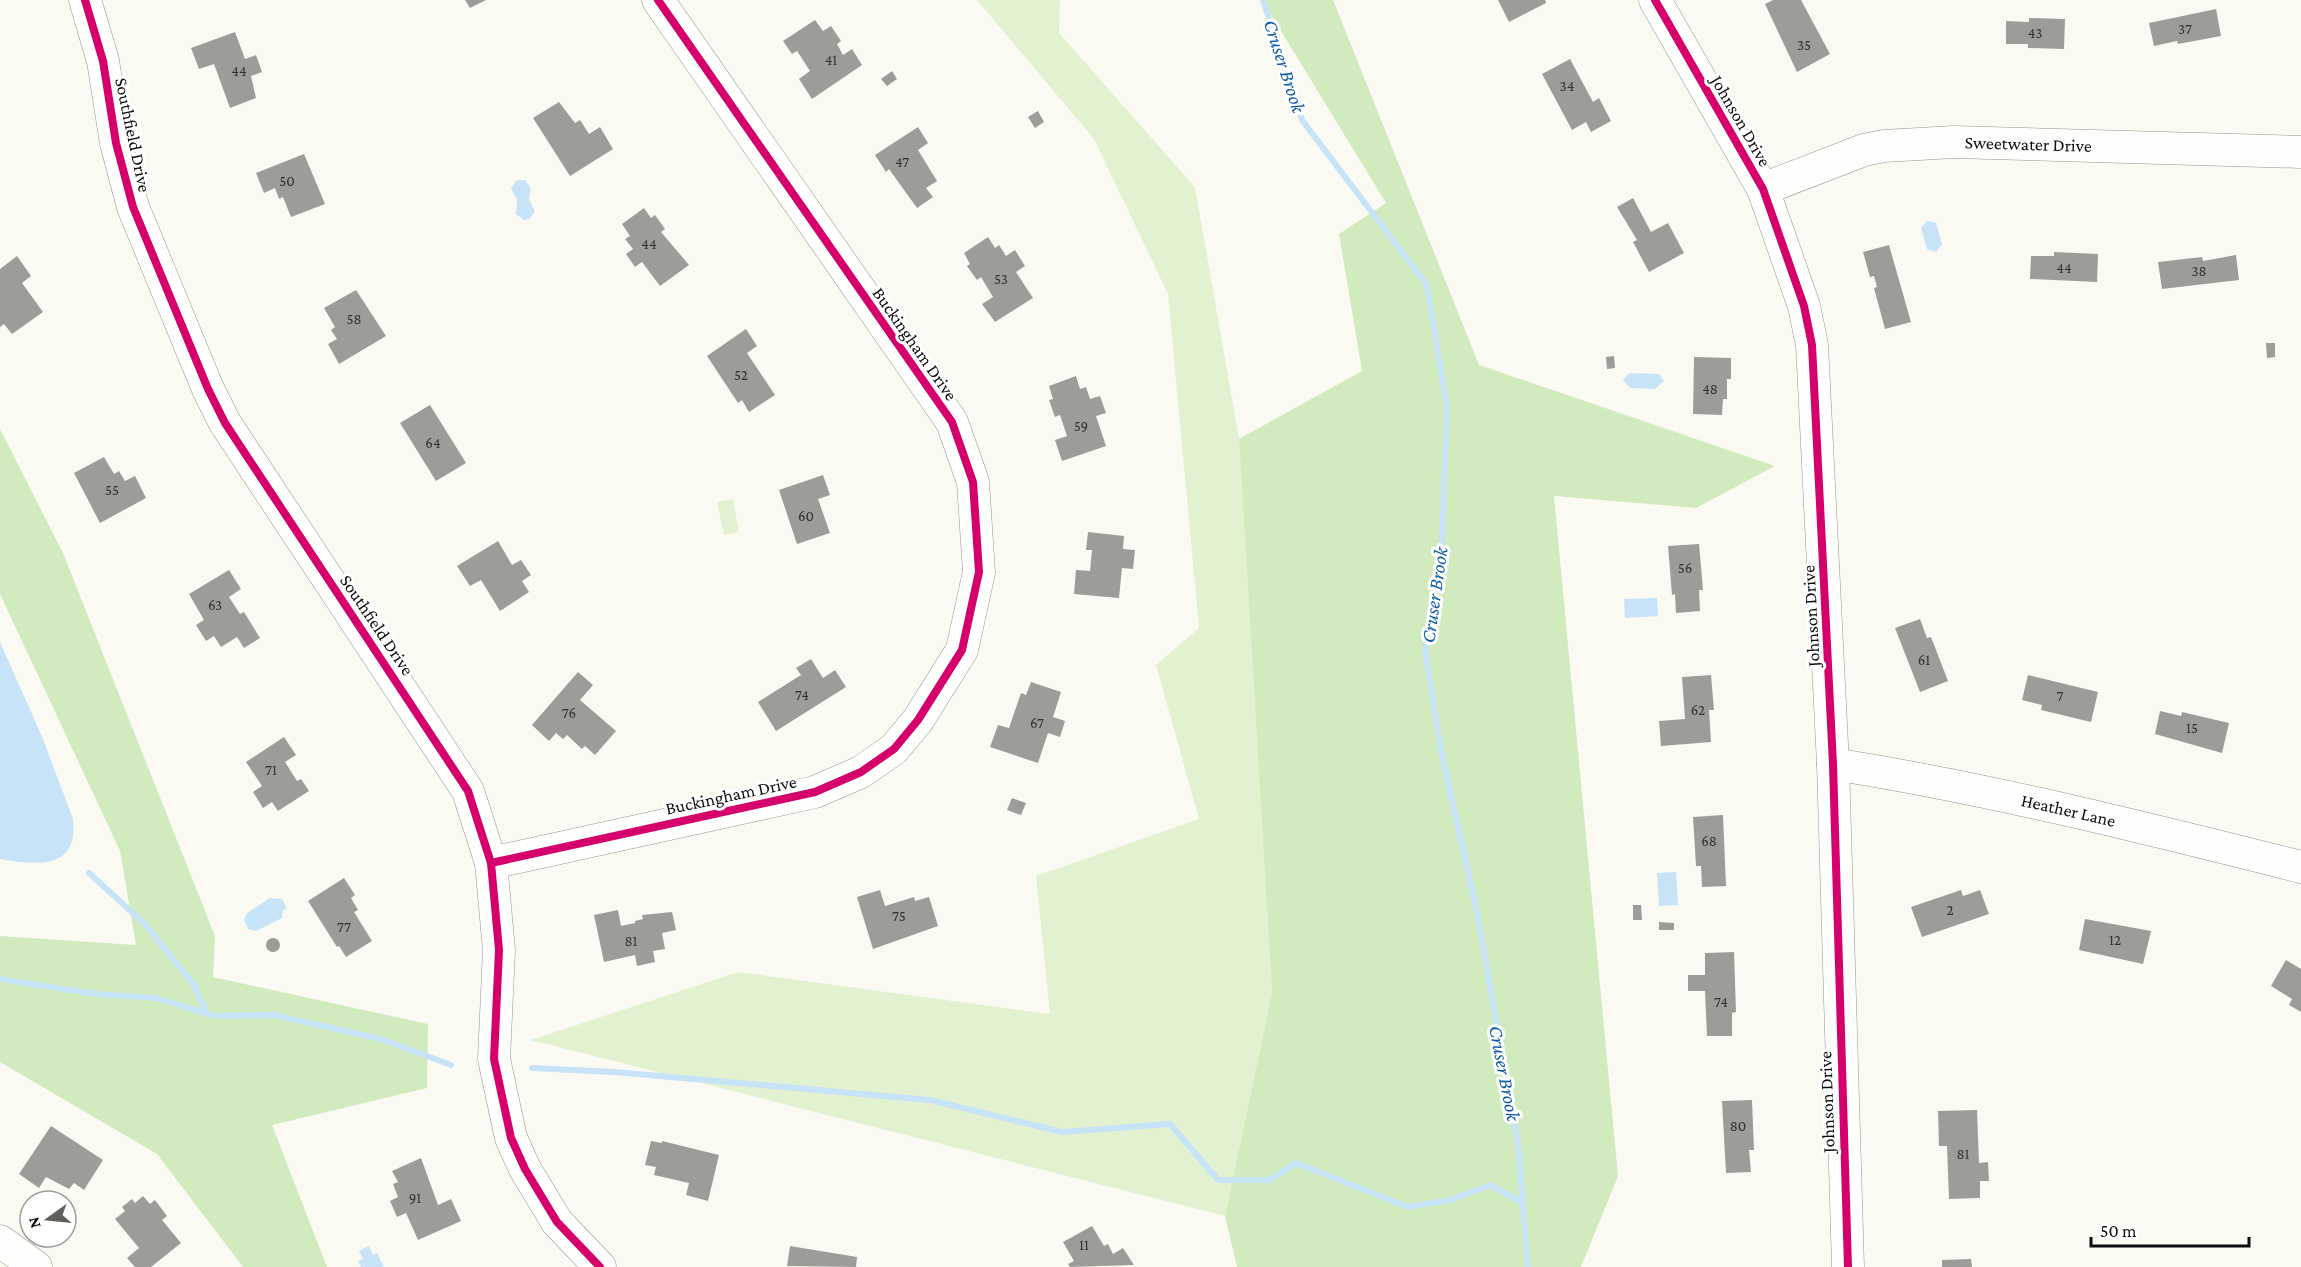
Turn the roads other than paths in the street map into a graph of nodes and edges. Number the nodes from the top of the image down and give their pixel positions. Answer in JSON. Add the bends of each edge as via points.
{"nodes":[{"id":1,"x":86,"y":0,"type":"edge"},
{"id":2,"x":658,"y":0,"type":"edge"},
{"id":3,"x":1655,"y":0,"type":"edge"},
{"id":4,"x":2301,"y":152,"type":"edge"},
{"id":5,"x":1763,"y":189,"type":"junction"},
{"id":6,"x":1833,"y":765,"type":"junction"},
{"id":7,"x":491,"y":863,"type":"junction"},
{"id":8,"x":2301,"y":867,"type":"edge"},
{"id":9,"x":0,"y":1241,"type":"edge"},
{"id":10,"x":36,"y":1267,"type":"edge"},
{"id":11,"x":600,"y":1267,"type":"edge"},
{"id":12,"x":1848,"y":1267,"type":"edge"}],
"edges":[{"from":1,"to":7,"type":"street","name":"Southfield Drive","via":[[103,61],[116,143],[133,207],[208,389],[225,423],[468,791]]},
{"from":2,"to":7,"type":"street","name":"Buckingham Drive","via":[[952,422],[973,482],[979,572],[962,650],[918,720],[894,749],[861,772],[815,792]]},
{"from":3,"to":5,"type":"street","name":"Johnson Drive"},
{"from":4,"to":5,"type":"street","name":"Sweetwater Drive","via":[[1953,142],[1884,146]]},
{"from":5,"to":6,"type":"street","name":"Johnson Drive","via":[[1804,306],[1812,345]]},
{"from":6,"to":8,"type":"street","name":"Heather Lane","via":[[1904,775],[2092,815]]},
{"from":6,"to":12,"type":"street","name":"Johnson Drive"},
{"from":7,"to":11,"type":"street","name":"Southfield Drive","via":[[499,950],[494,1059],[511,1138],[557,1222]]},
{"from":9,"to":10,"type":"street"}]}
